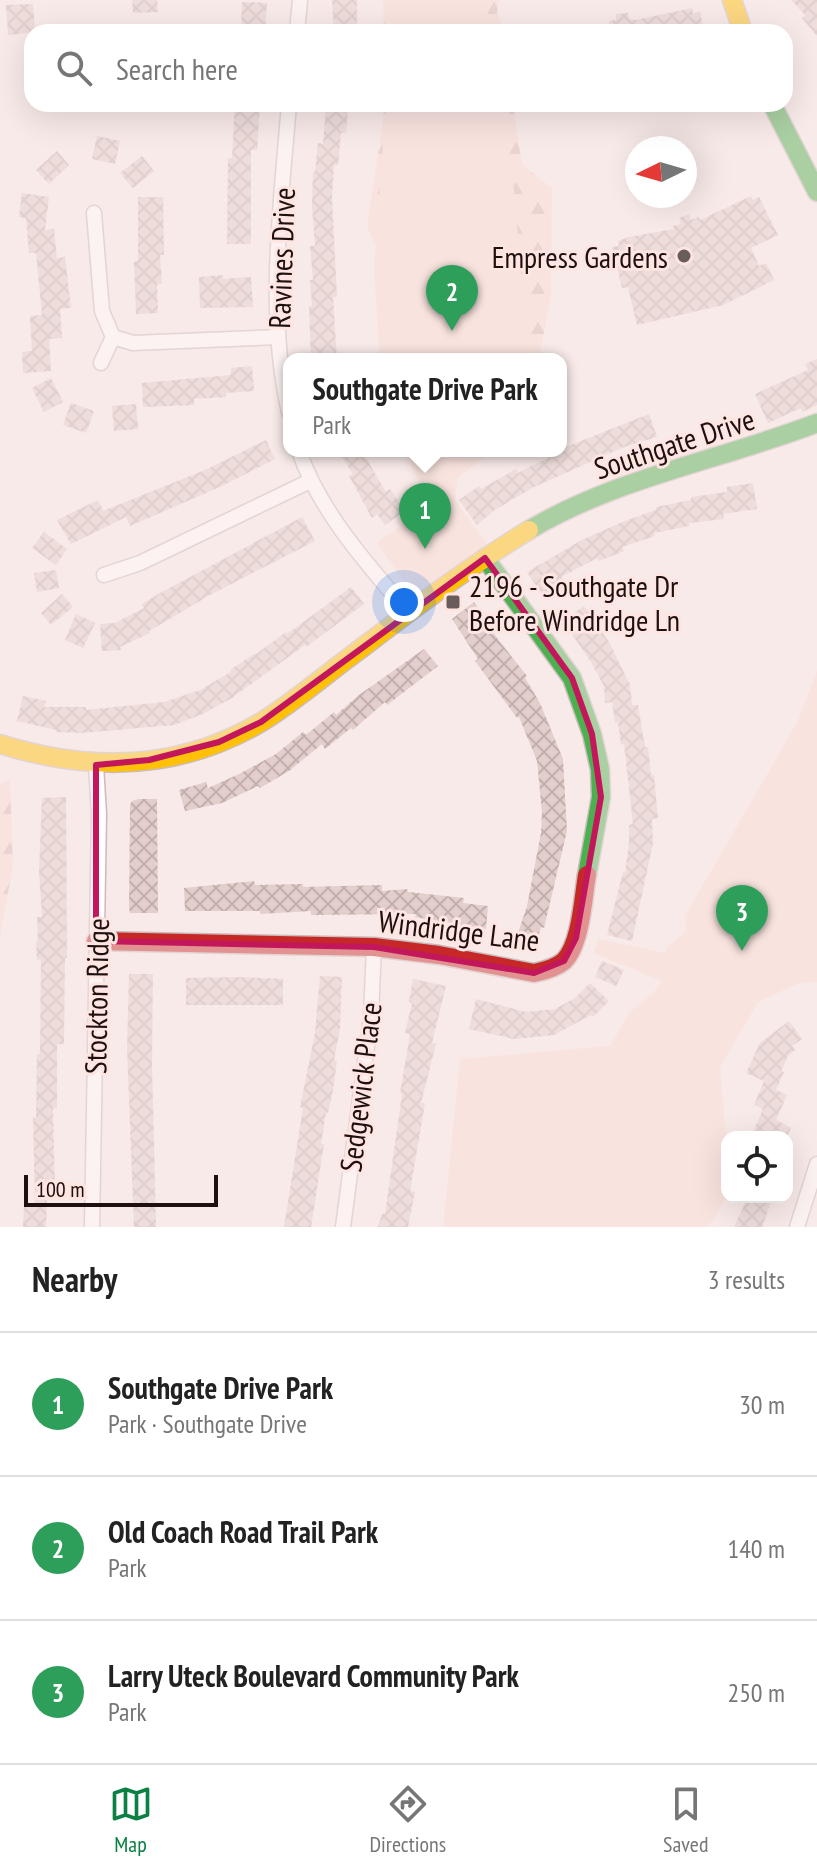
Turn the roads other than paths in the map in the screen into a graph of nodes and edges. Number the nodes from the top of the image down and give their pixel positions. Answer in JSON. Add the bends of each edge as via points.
{"nodes":[{"id":1,"x":300,"y":0,"type":"edge"},
{"id":2,"x":732,"y":0,"type":"edge"},
{"id":3,"x":298,"y":24,"type":"edge"},
{"id":4,"x":740,"y":24,"type":"edge"},
{"id":5,"x":288,"y":112,"type":"edge"},
{"id":6,"x":776,"y":112,"type":"edge"},
{"id":7,"x":817,"y":192,"type":"edge"},
{"id":8,"x":94,"y":213,"type":"dead end"},
{"id":9,"x":113,"y":337,"type":"junction"},
{"id":10,"x":278,"y":337,"type":"junction"},
{"id":11,"x":101,"y":363,"type":"dead end"},
{"id":12,"x":283,"y":371,"type":"edge"},
{"id":13,"x":817,"y":423,"type":"edge"},
{"id":14,"x":301,"y":457,"type":"edge"},
{"id":15,"x":310,"y":481,"type":"junction"},
{"id":16,"x":485,"y":558,"type":"junction"},
{"id":17,"x":104,"y":575,"type":"dead end"},
{"id":18,"x":409,"y":613,"type":"junction"},
{"id":19,"x":0,"y":744,"type":"edge"},
{"id":20,"x":96,"y":765,"type":"junction"},
{"id":21,"x":96,"y":941,"type":"junction"},
{"id":22,"x":374,"y":947,"type":"junction"},
{"id":23,"x":817,"y":1164,"type":"edge"},
{"id":24,"x":92,"y":1227,"type":"edge"},
{"id":25,"x":343,"y":1227,"type":"edge"},
{"id":26,"x":797,"y":1227,"type":"edge"}],
"edges":[{"from":1,"to":3,"type":"street"},
{"from":2,"to":4,"type":"street"},
{"from":5,"to":10,"type":"street","name":"Ravines Drive","via":[[278,238]]},
{"from":6,"to":7,"type":"street"},
{"from":8,"to":9,"type":"street","via":[[102,311]]},
{"from":9,"to":10,"type":"street","via":[[133,343]]},
{"from":9,"to":11,"type":"street"},
{"from":10,"to":12,"type":"street","name":"Ravines Drive"},
{"from":13,"to":16,"type":"street","name":"Southgate Drive","via":[[626,483],[551,517]]},
{"from":14,"to":15,"type":"street"},
{"from":15,"to":17,"type":"street","via":[[140,563]]},
{"from":15,"to":18,"type":"street"},
{"from":16,"to":18,"type":"street","name":"Southgate Drive"},
{"from":16,"to":22,"type":"street","name":"Windridge Lane","via":[[572,678],[592,734],[601,797],[576,938],[564,961],[534,973]]},
{"from":18,"to":20,"type":"street","name":"Southgate Drive","via":[[261,722],[219,742],[149,760]]},
{"from":19,"to":20,"type":"street","name":"Southgate Drive","via":[[46,759]]},
{"from":20,"to":21,"type":"street","name":"Stockton Ridge"},
{"from":21,"to":22,"type":"street","name":"Windridge Lane"},
{"from":21,"to":24,"type":"street","name":"Stockton Ridge"},
{"from":22,"to":25,"type":"street","name":"Sedgewick Place","via":[[371,1016]]},
{"from":23,"to":26,"type":"street"}]}
